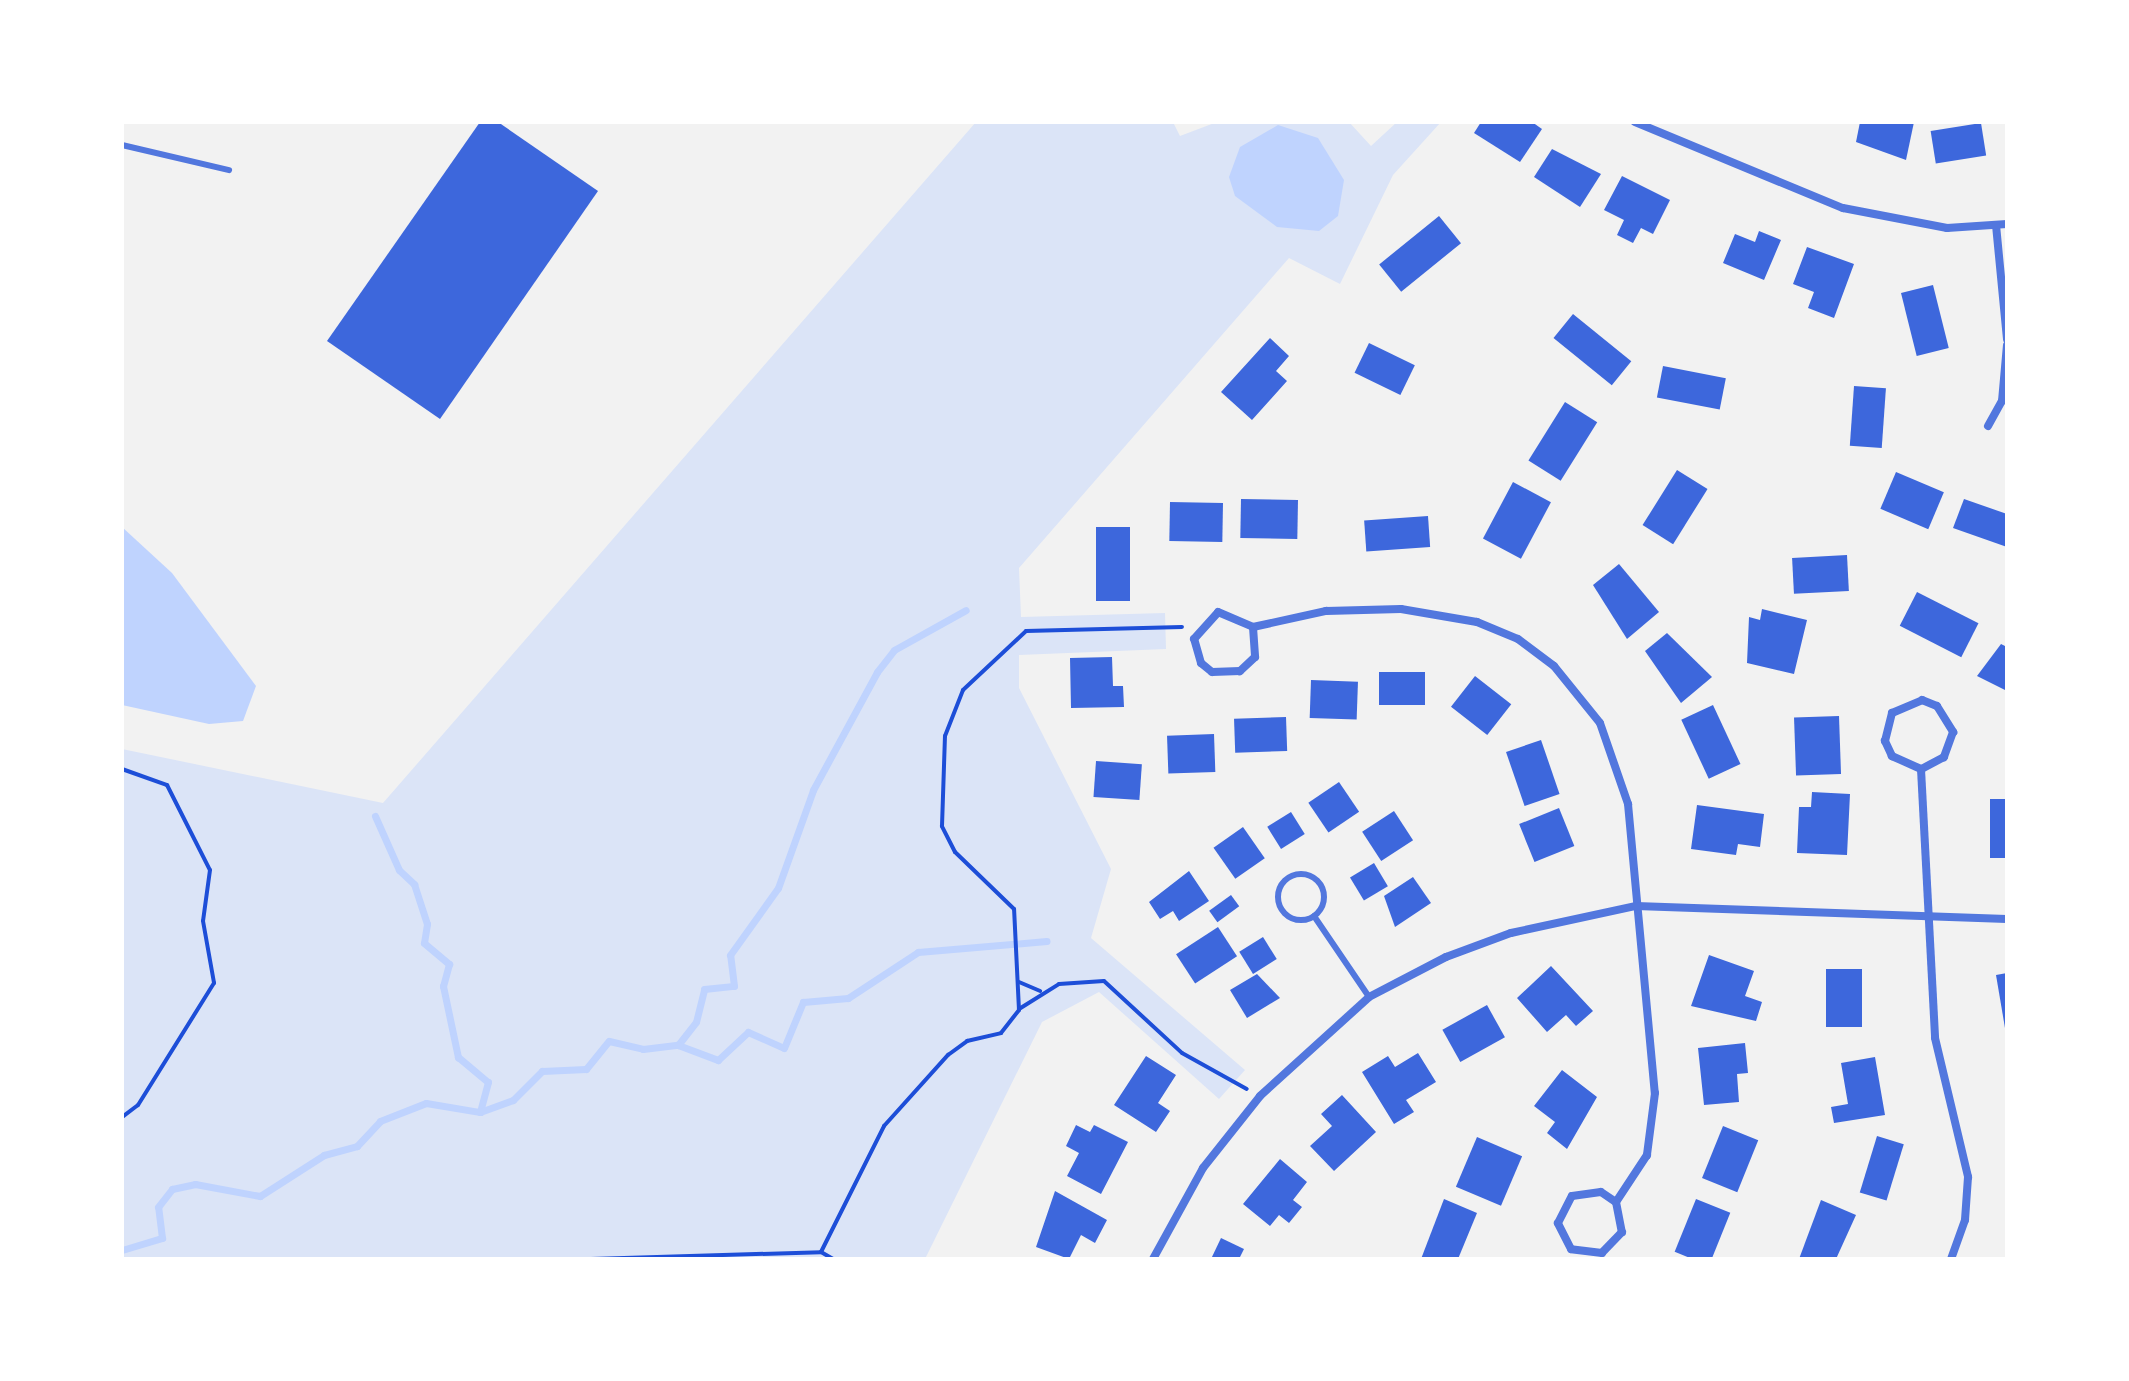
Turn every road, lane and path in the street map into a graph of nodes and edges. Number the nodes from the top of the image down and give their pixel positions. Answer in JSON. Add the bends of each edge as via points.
{"nodes":[{"id":1,"x":1635,"y":122,"type":"edge"},
{"id":2,"x":122,"y":145,"type":"edge"},
{"id":3,"x":229,"y":170,"type":"dead end"},
{"id":4,"x":2007,"y":224,"type":"edge"},
{"id":5,"x":1996,"y":225,"type":"junction"},
{"id":6,"x":2007,"y":342,"type":"edge"},
{"id":7,"x":1988,"y":426,"type":"dead end"},
{"id":8,"x":1200,"y":625,"type":"junction"},
{"id":9,"x":1253,"y":627,"type":"junction"},
{"id":10,"x":122,"y":769,"type":"edge"},
{"id":11,"x":1921,"y":769,"type":"junction"},
{"id":12,"x":1636,"y":906,"type":"junction"},
{"id":13,"x":1314,"y":916,"type":"junction"},
{"id":14,"x":1928,"y":917,"type":"junction"},
{"id":15,"x":2007,"y":919,"type":"edge"},
{"id":16,"x":1019,"y":982,"type":"junction"},
{"id":17,"x":1040,"y":991,"type":"junction"},
{"id":18,"x":1369,"y":997,"type":"junction"},
{"id":19,"x":1019,"y":1010,"type":"junction"},
{"id":20,"x":1260,"y":1096,"type":"junction"},
{"id":21,"x":122,"y":1117,"type":"edge"},
{"id":22,"x":1616,"y":1202,"type":"junction"},
{"id":23,"x":821,"y":1252,"type":"junction"},
{"id":24,"x":591,"y":1259,"type":"edge"},
{"id":25,"x":833,"y":1259,"type":"edge"},
{"id":26,"x":1153,"y":1259,"type":"edge"},
{"id":27,"x":1951,"y":1259,"type":"edge"}],
"edges":[{"from":1,"to":5,"type":"street","via":[[1843,208],[1897,222]]},
{"from":2,"to":3,"type":"lane"},
{"from":4,"to":5,"type":"street"},
{"from":5,"to":6,"type":"street"},
{"from":6,"to":7,"type":"street","via":[[2002,401]]},
{"from":8,"to":9,"type":"street","via":[[1229,612]]},
{"from":8,"to":9,"type":"street","via":[[1194,639],[1201,663],[1228,675],[1255,657]]},
{"from":8,"to":16,"type":"path","via":[[1026,631],[963,690],[945,736],[942,826],[970,870],[1009,899],[1017,923]]},
{"from":9,"to":12,"type":"street","via":[[1326,611],[1401,609],[1477,622],[1518,639],[1578,690],[1616,759],[1628,804]]},
{"from":10,"to":21,"type":"path","via":[[167,785],[210,870],[203,921],[214,983],[138,1105]]},
{"from":11,"to":11,"type":"street","via":[[1892,756],[1885,741],[1892,713],[1922,700],[1937,706],[1953,732],[1944,757]]},
{"from":11,"to":14,"type":"street"},
{"from":12,"to":14,"type":"street"},
{"from":12,"to":18,"type":"street","via":[[1511,933]]},
{"from":12,"to":22,"type":"street","via":[[1653,1124],[1638,1176]]},
{"from":13,"to":13,"type":"lane","via":[[1323,904],[1318,883],[1290,877],[1280,888],[1281,909],[1299,920]]},
{"from":13,"to":18,"type":"lane"},
{"from":14,"to":15,"type":"street"},
{"from":14,"to":27,"type":"street","via":[[1935,1038],[1968,1177],[1965,1220]]},
{"from":16,"to":17,"type":"path"},
{"from":16,"to":19,"type":"path"},
{"from":17,"to":19,"type":"path"},
{"from":17,"to":20,"type":"path","via":[[1085,977],[1104,981],[1182,1053]]},
{"from":18,"to":20,"type":"street"},
{"from":19,"to":23,"type":"path","via":[[1001,1033],[967,1041],[948,1055],[884,1126]]},
{"from":20,"to":26,"type":"street","via":[[1203,1168]]},
{"from":22,"to":22,"type":"street","via":[[1622,1224],[1614,1245],[1586,1255],[1571,1249],[1558,1223],[1572,1196],[1601,1192]]},
{"from":23,"to":24,"type":"path"},
{"from":23,"to":25,"type":"path"}]}
